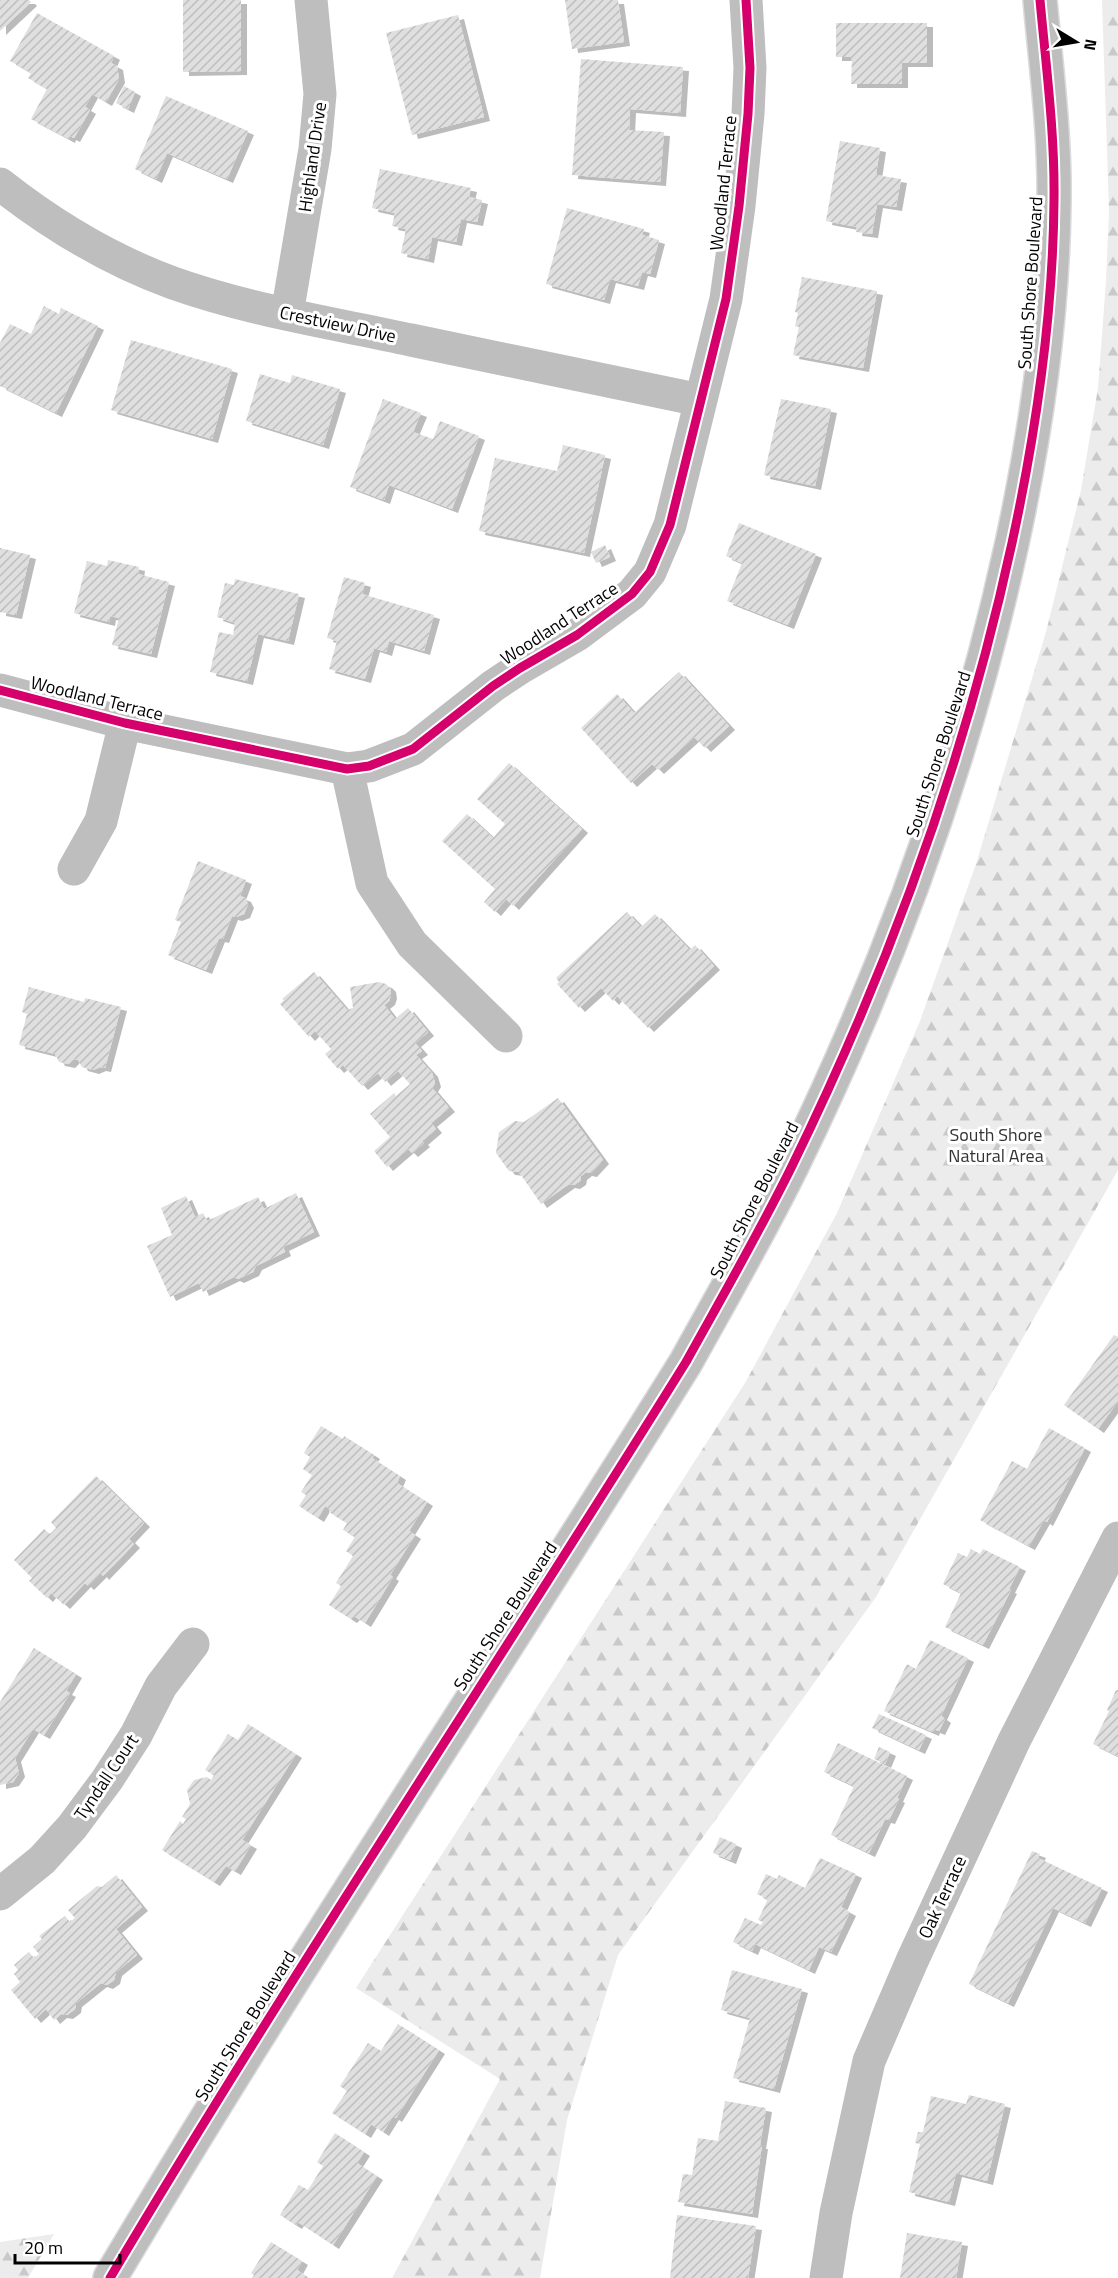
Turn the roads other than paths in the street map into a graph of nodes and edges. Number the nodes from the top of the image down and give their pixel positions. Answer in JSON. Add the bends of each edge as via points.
{"nodes":[{"id":1,"x":311,"y":0,"type":"edge"},
{"id":2,"x":746,"y":0,"type":"edge"},
{"id":3,"x":1040,"y":0,"type":"edge"},
{"id":4,"x":0,"y":184,"type":"edge"},
{"id":5,"x":287,"y":314,"type":"junction"},
{"id":6,"x":700,"y":400,"type":"junction"},
{"id":7,"x":0,"y":690,"type":"edge"},
{"id":8,"x":125,"y":723,"type":"junction"},
{"id":9,"x":347,"y":770,"type":"junction"},
{"id":10,"x":74,"y":869,"type":"dead end"},
{"id":11,"x":506,"y":1036,"type":"dead end"},
{"id":12,"x":1118,"y":1538,"type":"edge"},
{"id":13,"x":193,"y":1644,"type":"dead end"},
{"id":14,"x":0,"y":1893,"type":"edge"},
{"id":15,"x":110,"y":2278,"type":"edge"},
{"id":16,"x":826,"y":2278,"type":"edge"}],
"edges":[{"from":1,"to":5,"type":"street","name":"Highland Drive","via":[[320,94],[315,149]]},
{"from":2,"to":6,"type":"street","name":"Woodland Terrace","via":[[750,68],[740,206],[726,299]]},
{"from":3,"to":15,"type":"street","name":"South Shore Boulevard","via":[[1052,134],[1052,263],[1024,487],[987,652],[890,947],[793,1164],[686,1362],[194,2137]]},
{"from":4,"to":5,"type":"street","name":"Crestview Drive","via":[[58,226],[123,262],[201,292]]},
{"from":5,"to":6,"type":"street","name":"Crestview Drive"},
{"from":6,"to":9,"type":"street","name":"Woodland Terrace","via":[[670,525],[650,572],[632,594],[577,635],[493,686],[413,749]]},
{"from":7,"to":8,"type":"street","name":"Woodland Terrace"},
{"from":8,"to":9,"type":"street","name":"Woodland Terrace"},
{"from":8,"to":10,"type":"street","via":[[101,821]]},
{"from":9,"to":11,"type":"street","via":[[372,883],[412,944]]},
{"from":12,"to":16,"type":"street","name":"Oak Terrace","via":[[1014,1741],[869,2061]]},
{"from":13,"to":14,"type":"street","name":"Tyndall Court","via":[[161,1686],[136,1735],[72,1827],[42,1860]]}]}
